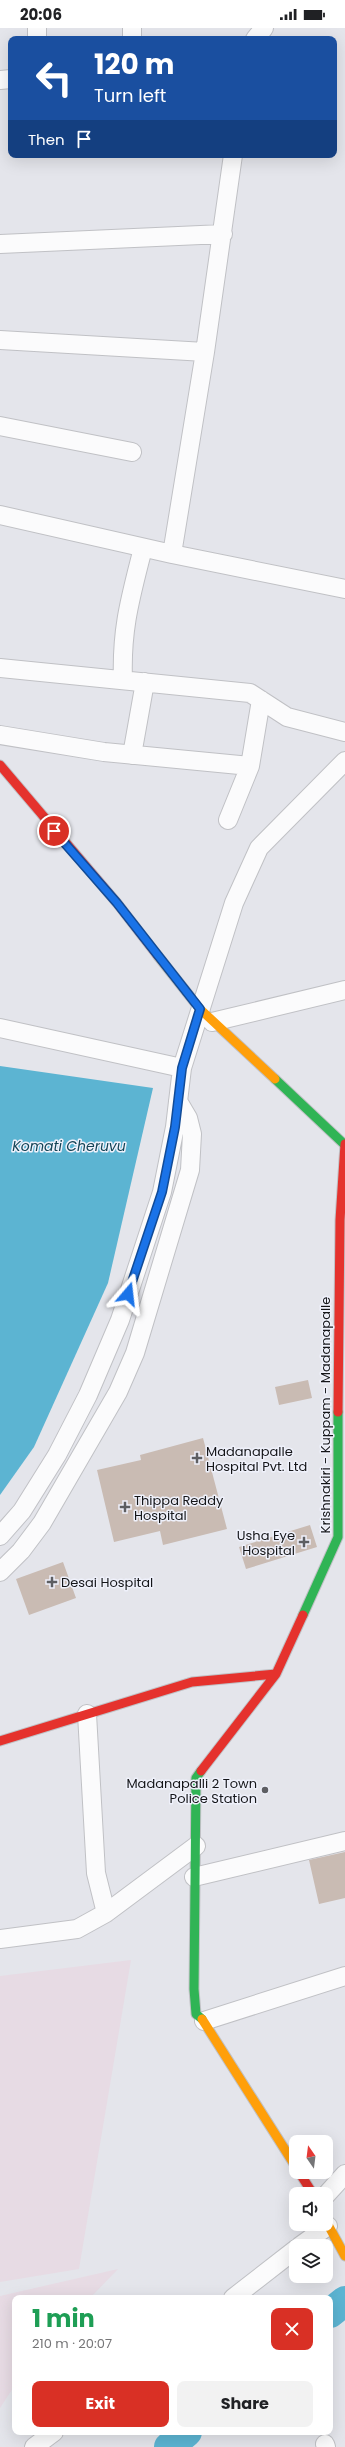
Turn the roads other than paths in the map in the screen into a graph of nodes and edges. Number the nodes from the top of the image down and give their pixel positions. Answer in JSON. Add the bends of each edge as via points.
{"nodes":[{"id":1,"x":264,"y":28,"type":"edge"},
{"id":2,"x":257,"y":36,"type":"edge"},
{"id":3,"x":233,"y":158,"type":"edge"},
{"id":4,"x":222,"y":234,"type":"junction"},
{"id":5,"x":0,"y":244,"type":"edge"},
{"id":6,"x":0,"y":340,"type":"edge"},
{"id":7,"x":205,"y":352,"type":"junction"},
{"id":8,"x":0,"y":426,"type":"edge"},
{"id":9,"x":132,"y":452,"type":"dead end"},
{"id":10,"x":0,"y":515,"type":"edge"},
{"id":11,"x":143,"y":548,"type":"junction"},
{"id":12,"x":172,"y":554,"type":"junction"},
{"id":13,"x":345,"y":589,"type":"edge"},
{"id":14,"x":0,"y":668,"type":"edge"},
{"id":15,"x":122,"y":680,"type":"junction"},
{"id":16,"x":145,"y":682,"type":"junction"},
{"id":17,"x":261,"y":700,"type":"junction"},
{"id":18,"x":345,"y":732,"type":"edge"},
{"id":19,"x":0,"y":735,"type":"edge"},
{"id":20,"x":132,"y":755,"type":"junction"},
{"id":21,"x":345,"y":761,"type":"edge"},
{"id":22,"x":0,"y":765,"type":"edge"},
{"id":23,"x":250,"y":766,"type":"junction"},
{"id":24,"x":228,"y":820,"type":"dead end"},
{"id":25,"x":345,"y":990,"type":"edge"},
{"id":26,"x":206,"y":1015,"type":"junction"},
{"id":27,"x":0,"y":1028,"type":"edge"},
{"id":28,"x":182,"y":1068,"type":"junction"},
{"id":29,"x":178,"y":1101,"type":"junction"},
{"id":30,"x":345,"y":1145,"type":"edge"},
{"id":31,"x":342,"y":1407,"type":"edge"},
{"id":32,"x":0,"y":1536,"type":"edge"},
{"id":33,"x":0,"y":1572,"type":"edge"},
{"id":34,"x":276,"y":1674,"type":"junction"},
{"id":35,"x":88,"y":1714,"type":"junction"},
{"id":36,"x":0,"y":1741,"type":"edge"},
{"id":37,"x":345,"y":1840,"type":"edge"},
{"id":38,"x":196,"y":1846,"type":"junction"},
{"id":39,"x":194,"y":1877,"type":"junction"},
{"id":40,"x":106,"y":1913,"type":"junction"},
{"id":41,"x":0,"y":1939,"type":"edge"},
{"id":42,"x":345,"y":1976,"type":"edge"},
{"id":43,"x":204,"y":2021,"type":"junction"},
{"id":44,"x":289,"y":2156,"type":"edge"},
{"id":45,"x":345,"y":2174,"type":"edge"},
{"id":46,"x":333,"y":2187,"type":"edge"},
{"id":47,"x":322,"y":2231,"type":"edge"},
{"id":48,"x":332,"y":2231,"type":"edge"},
{"id":49,"x":310,"y":2239,"type":"edge"},
{"id":50,"x":289,"y":2254,"type":"edge"},
{"id":51,"x":345,"y":2256,"type":"edge"},
{"id":52,"x":237,"y":2295,"type":"edge"},
{"id":53,"x":50,"y":2435,"type":"edge"},
{"id":54,"x":34,"y":2447,"type":"edge"}],
"edges":[{"from":1,"to":2,"type":"street"},
{"from":3,"to":4,"type":"street"},
{"from":4,"to":5,"type":"street"},
{"from":4,"to":7,"type":"street"},
{"from":6,"to":7,"type":"street"},
{"from":7,"to":12,"type":"street"},
{"from":8,"to":9,"type":"street"},
{"from":10,"to":11,"type":"street"},
{"from":11,"to":12,"type":"street"},
{"from":11,"to":15,"type":"street","via":[[125,619],[121,647]]},
{"from":12,"to":13,"type":"street"},
{"from":14,"to":15,"type":"street"},
{"from":15,"to":16,"type":"street"},
{"from":16,"to":17,"type":"street","via":[[250,693]]},
{"from":16,"to":20,"type":"street"},
{"from":17,"to":18,"type":"street","via":[[287,717]]},
{"from":17,"to":23,"type":"street"},
{"from":19,"to":20,"type":"street"},
{"from":20,"to":23,"type":"street"},
{"from":21,"to":26,"type":"street","via":[[259,848],[234,903]]},
{"from":22,"to":26,"type":"main road","via":[[122,909]]},
{"from":23,"to":24,"type":"street"},
{"from":25,"to":26,"type":"street"},
{"from":26,"to":28,"type":"street"},
{"from":26,"to":30,"type":"main road"},
{"from":27,"to":28,"type":"street"},
{"from":28,"to":29,"type":"street"},
{"from":29,"to":32,"type":"street","via":[[162,1192],[120,1320],[88,1395],[57,1455],[22,1510]]},
{"from":29,"to":33,"type":"street","via":[[188,1118],[192,1134],[190,1170],[135,1353],[118,1392],[42,1523],[21,1551]]},
{"from":30,"to":31,"type":"main road","name":"Krishnakiri - Kuppam - Madanapalle","via":[[340,1236]]},
{"from":31,"to":34,"type":"main road","name":"Krishnakiri - Kuppam - Madanapalle","via":[[338,1537]]},
{"from":34,"to":35,"type":"main road","via":[[192,1682]]},
{"from":34,"to":38,"type":"main road","name":"Krishnakiri - Kuppam - Madanapalle","via":[[196,1778]]},
{"from":35,"to":36,"type":"main road"},
{"from":35,"to":40,"type":"street","via":[[96,1872]]},
{"from":37,"to":39,"type":"street"},
{"from":38,"to":39,"type":"main road","name":"Krishnakiri - Kuppam - Madanapalle"},
{"from":38,"to":40,"type":"street"},
{"from":39,"to":43,"type":"main road","name":"Krishnakiri - Kuppam - Madanapalle","via":[[194,1989],[196,2014]]},
{"from":40,"to":41,"type":"street","via":[[77,1929]]},
{"from":42,"to":43,"type":"street"},
{"from":43,"to":44,"type":"main road","name":"Krishnakiri - Kuppam - Madanapalle"},
{"from":45,"to":46,"type":"street"},
{"from":47,"to":49,"type":"street"},
{"from":48,"to":51,"type":"main road"},
{"from":50,"to":52,"type":"street"},
{"from":53,"to":54,"type":"street"}]}
